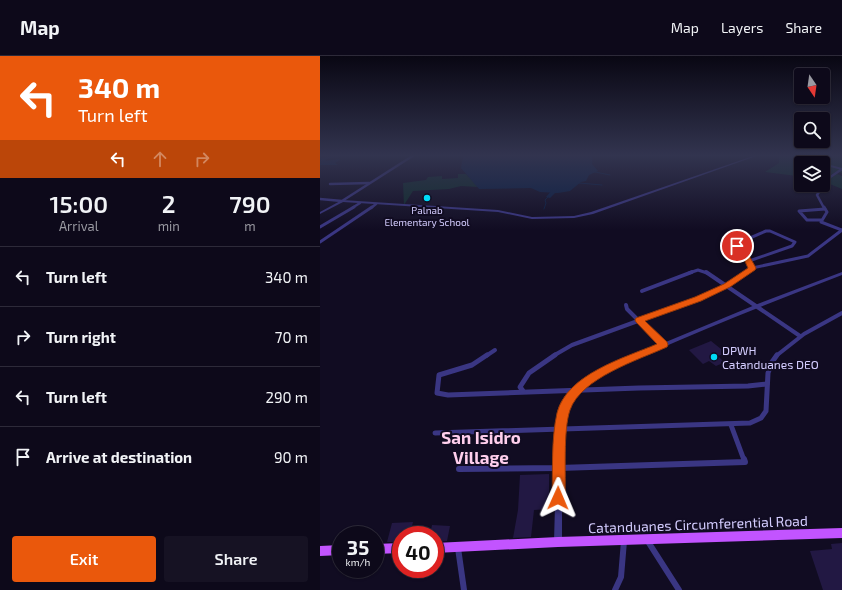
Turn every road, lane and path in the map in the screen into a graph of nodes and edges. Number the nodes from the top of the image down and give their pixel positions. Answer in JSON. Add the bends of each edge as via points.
{"nodes":[{"id":1,"x":374,"y":180,"type":"edge"},
{"id":2,"x":687,"y":180,"type":"edge"},
{"id":3,"x":370,"y":183,"type":"junction"},
{"id":4,"x":330,"y":184,"type":"dead end"},
{"id":5,"x":819,"y":192,"type":"edge"},
{"id":6,"x":320,"y":199,"type":"edge"},
{"id":7,"x":342,"y":201,"type":"junction"},
{"id":8,"x":360,"y":203,"type":"junction"},
{"id":9,"x":376,"y":204,"type":"junction"},
{"id":10,"x":825,"y":209,"type":"junction"},
{"id":11,"x":320,"y":213,"type":"edge"},
{"id":12,"x":821,"y":220,"type":"junction"},
{"id":13,"x":320,"y":223,"type":"edge"},
{"id":14,"x":326,"y":224,"type":"junction"},
{"id":15,"x":320,"y":227,"type":"edge"},
{"id":16,"x":842,"y":230,"type":"edge"},
{"id":17,"x":320,"y":242,"type":"edge"},
{"id":18,"x":748,"y":261,"type":"junction"},
{"id":19,"x":752,"y":268,"type":"junction"},
{"id":20,"x":842,"y":273,"type":"edge"},
{"id":21,"x":727,"y":286,"type":"junction"},
{"id":22,"x":642,"y":291,"type":"dead end"},
{"id":23,"x":626,"y":306,"type":"dead end"},
{"id":24,"x":757,"y":306,"type":"junction"},
{"id":25,"x":842,"y":313,"type":"edge"},
{"id":26,"x":639,"y":320,"type":"junction"},
{"id":27,"x":800,"y":336,"type":"junction"},
{"id":28,"x":663,"y":345,"type":"junction"},
{"id":29,"x":495,"y":350,"type":"dead end"},
{"id":30,"x":767,"y":384,"type":"junction"},
{"id":31,"x":523,"y":391,"type":"junction"},
{"id":32,"x":575,"y":391,"type":"junction"},
{"id":33,"x":731,"y":425,"type":"junction"},
{"id":34,"x":561,"y":430,"type":"junction"},
{"id":35,"x":435,"y":433,"type":"dead end"},
{"id":36,"x":559,"y":468,"type":"junction"},
{"id":37,"x":459,"y":469,"type":"dead end"},
{"id":38,"x":842,"y":533,"type":"edge"},
{"id":39,"x":647,"y":540,"type":"junction"},
{"id":40,"x":624,"y":541,"type":"junction"},
{"id":41,"x":558,"y":542,"type":"junction"},
{"id":42,"x":444,"y":548,"type":"edge"},
{"id":43,"x":458,"y":548,"type":"junction"},
{"id":44,"x":332,"y":550,"type":"edge"},
{"id":45,"x":320,"y":551,"type":"edge"},
{"id":46,"x":464,"y":590,"type":"edge"},
{"id":47,"x":615,"y":590,"type":"edge"},
{"id":48,"x":679,"y":590,"type":"edge"}],
"edges":[{"from":1,"to":3,"type":"street"},
{"from":2,"to":9,"type":"street","via":[[574,217],[532,218],[476,210]]},
{"from":3,"to":4,"type":"street"},
{"from":3,"to":7,"type":"street"},
{"from":5,"to":10,"type":"street","via":[[817,195]]},
{"from":6,"to":7,"type":"street"},
{"from":7,"to":8,"type":"street"},
{"from":7,"to":11,"type":"street"},
{"from":8,"to":9,"type":"street"},
{"from":8,"to":14,"type":"street"},
{"from":9,"to":17,"type":"street"},
{"from":10,"to":12,"type":"street","via":[[827,212]]},
{"from":10,"to":12,"type":"street","via":[[800,211],[807,220]]},
{"from":12,"to":16,"type":"street"},
{"from":13,"to":14,"type":"street"},
{"from":14,"to":15,"type":"street"},
{"from":16,"to":19,"type":"street","via":[[808,256]]},
{"from":18,"to":18,"type":"street","via":[[786,249],[795,242],[770,231],[762,232],[736,244]]},
{"from":18,"to":19,"type":"street"},
{"from":19,"to":21,"type":"street"},
{"from":20,"to":24,"type":"street"},
{"from":21,"to":22,"type":"street","via":[[708,272],[698,270]]},
{"from":21,"to":24,"type":"street"},
{"from":21,"to":26,"type":"street"},
{"from":23,"to":26,"type":"street"},
{"from":24,"to":27,"type":"street"},
{"from":24,"to":28,"type":"street"},
{"from":25,"to":27,"type":"street"},
{"from":26,"to":28,"type":"street"},
{"from":26,"to":31,"type":"street","via":[[572,345],[546,360],[529,373],[520,387]]},
{"from":27,"to":30,"type":"street","via":[[776,356]]},
{"from":28,"to":32,"type":"street","via":[[600,374]]},
{"from":29,"to":31,"type":"street","via":[[472,365],[439,374],[437,393],[448,395]]},
{"from":30,"to":32,"type":"street"},
{"from":30,"to":33,"type":"street","via":[[765,414],[750,423]]},
{"from":31,"to":32,"type":"street"},
{"from":32,"to":34,"type":"street","via":[[563,412]]},
{"from":33,"to":34,"type":"street"},
{"from":33,"to":36,"type":"street","via":[[746,462]]},
{"from":34,"to":35,"type":"street"},
{"from":34,"to":36,"type":"street"},
{"from":36,"to":37,"type":"street"},
{"from":36,"to":41,"type":"street"},
{"from":38,"to":39,"type":"main road","name":"Catanduanes Circumferential Road"},
{"from":39,"to":40,"type":"main road","name":"Catanduanes Circumferential Road"},
{"from":39,"to":48,"type":"street"},
{"from":40,"to":41,"type":"main road","name":"Catanduanes Circumferential Road"},
{"from":40,"to":47,"type":"street","via":[[621,577]]},
{"from":41,"to":43,"type":"main road","name":"Catanduanes Circumferential Road"},
{"from":42,"to":43,"type":"main road","name":"Catanduanes Circumferential Road"},
{"from":43,"to":46,"type":"street"},
{"from":44,"to":45,"type":"main road"}]}
